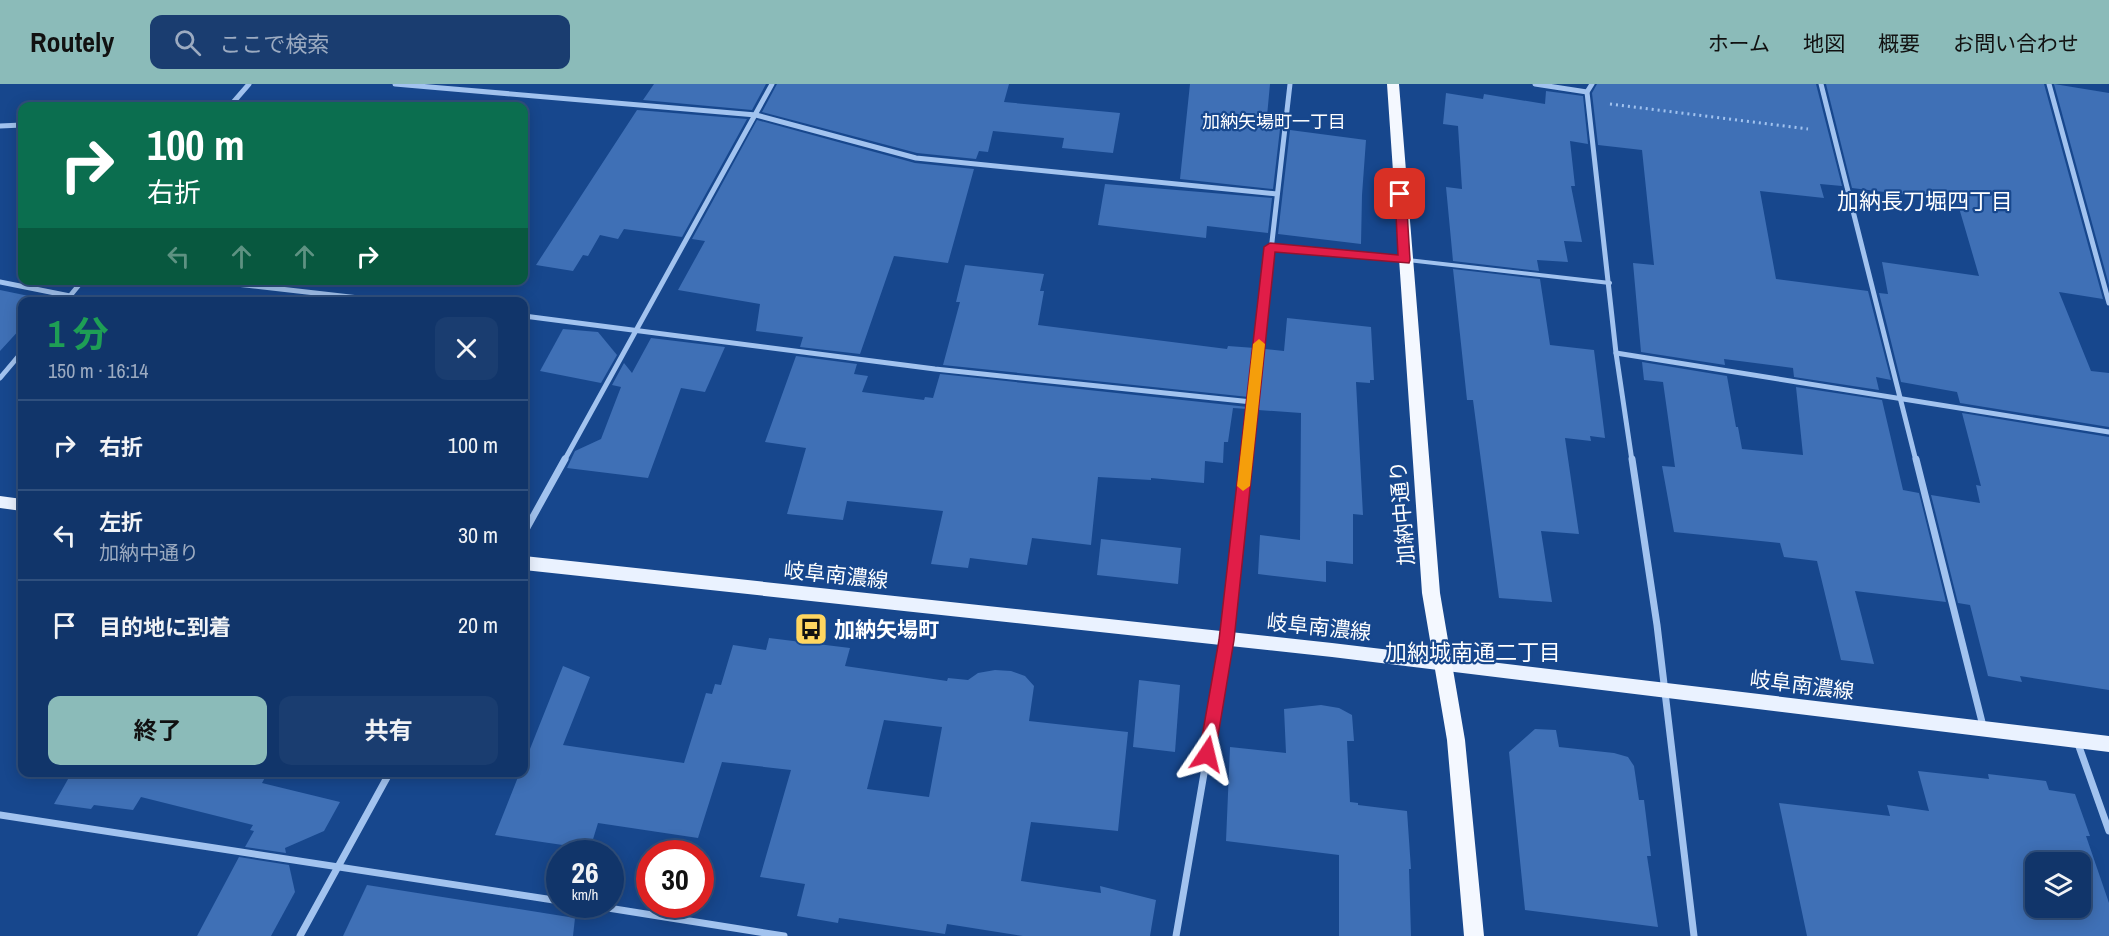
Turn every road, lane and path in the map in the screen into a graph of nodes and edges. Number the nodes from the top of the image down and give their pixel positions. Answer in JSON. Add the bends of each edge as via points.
{"nodes":[{"id":1,"x":249,"y":84,"type":"edge"},
{"id":2,"x":395,"y":84,"type":"edge"},
{"id":3,"x":772,"y":84,"type":"edge"},
{"id":4,"x":1290,"y":84,"type":"edge"},
{"id":5,"x":1393,"y":84,"type":"edge"},
{"id":6,"x":1535,"y":84,"type":"edge"},
{"id":7,"x":1592,"y":84,"type":"edge"},
{"id":8,"x":1821,"y":84,"type":"edge"},
{"id":9,"x":2049,"y":84,"type":"edge"},
{"id":10,"x":1587,"y":92,"type":"junction"},
{"id":11,"x":1588,"y":101,"type":"junction"},
{"id":12,"x":233,"y":102,"type":"edge"},
{"id":13,"x":756,"y":115,"type":"junction"},
{"id":14,"x":18,"y":125,"type":"edge"},
{"id":15,"x":0,"y":126,"type":"edge"},
{"id":16,"x":1834,"y":132,"type":"junction"},
{"id":17,"x":1277,"y":194,"type":"junction"},
{"id":18,"x":1270,"y":247,"type":"junction"},
{"id":19,"x":1404,"y":260,"type":"junction"},
{"id":20,"x":0,"y":282,"type":"edge"},
{"id":21,"x":1610,"y":283,"type":"junction"},
{"id":22,"x":78,"y":285,"type":"edge"},
{"id":23,"x":245,"y":285,"type":"edge"},
{"id":24,"x":70,"y":296,"type":"joint"},
{"id":25,"x":350,"y":297,"type":"edge"},
{"id":26,"x":2109,"y":303,"type":"edge"},
{"id":27,"x":528,"y":316,"type":"edge"},
{"id":28,"x":637,"y":330,"type":"junction"},
{"id":29,"x":1616,"y":353,"type":"junction"},
{"id":30,"x":18,"y":356,"type":"edge"},
{"id":31,"x":0,"y":378,"type":"edge"},
{"id":32,"x":1902,"y":400,"type":"junction"},
{"id":33,"x":1252,"y":402,"type":"junction"},
{"id":34,"x":2109,"y":432,"type":"edge"},
{"id":35,"x":0,"y":502,"type":"edge"},
{"id":36,"x":18,"y":504,"type":"edge"},
{"id":37,"x":528,"y":525,"type":"edge"},
{"id":38,"x":528,"y":563,"type":"edge"},
{"id":39,"x":1227,"y":640,"type":"junction"},
{"id":40,"x":1441,"y":663,"type":"junction"},
{"id":41,"x":1665,"y":691,"type":"junction"},
{"id":42,"x":1984,"y":730,"type":"junction"},
{"id":43,"x":2077,"y":741,"type":"junction"},
{"id":44,"x":2109,"y":744,"type":"edge"},
{"id":45,"x":387,"y":777,"type":"edge"},
{"id":46,"x":0,"y":815,"type":"edge"},
{"id":47,"x":2109,"y":831,"type":"edge"},
{"id":48,"x":338,"y":866,"type":"junction"},
{"id":49,"x":546,"y":899,"type":"edge"},
{"id":50,"x":624,"y":912,"type":"edge"},
{"id":51,"x":740,"y":933,"type":"edge"},
{"id":52,"x":300,"y":936,"type":"edge"},
{"id":53,"x":784,"y":936,"type":"edge"},
{"id":54,"x":1176,"y":936,"type":"edge"},
{"id":55,"x":1474,"y":936,"type":"edge"},
{"id":56,"x":1694,"y":936,"type":"edge"}],
"edges":[{"from":1,"to":12,"type":"street"},
{"from":2,"to":13,"type":"street"},
{"from":3,"to":13,"type":"street"},
{"from":4,"to":17,"type":"street"},
{"from":5,"to":19,"type":"highway","name":"加納中通り"},
{"from":6,"to":10,"type":"street"},
{"from":7,"to":10,"type":"street"},
{"from":8,"to":16,"type":"street"},
{"from":9,"to":26,"type":"street"},
{"from":10,"to":11,"type":"street"},
{"from":11,"to":16,"type":"path"},
{"from":11,"to":21,"type":"street"},
{"from":13,"to":17,"type":"street","via":[[916,158]]},
{"from":13,"to":28,"type":"street"},
{"from":14,"to":15,"type":"street"},
{"from":16,"to":32,"type":"street"},
{"from":17,"to":18,"type":"street"},
{"from":18,"to":19,"type":"lane"},
{"from":18,"to":33,"type":"street"},
{"from":19,"to":21,"type":"lane"},
{"from":19,"to":40,"type":"highway","name":"加納中通り","via":[[1431,593]]},
{"from":20,"to":24,"type":"street"},
{"from":21,"to":29,"type":"street"},
{"from":22,"to":24,"type":"street"},
{"from":23,"to":25,"type":"street"},
{"from":27,"to":28,"type":"street"},
{"from":28,"to":33,"type":"street","via":[[936,369]]},
{"from":28,"to":37,"type":"street"},
{"from":29,"to":32,"type":"street"},
{"from":29,"to":41,"type":"street"},
{"from":30,"to":31,"type":"street"},
{"from":32,"to":34,"type":"street"},
{"from":32,"to":42,"type":"street"},
{"from":33,"to":39,"type":"street"},
{"from":35,"to":36,"type":"main road"},
{"from":38,"to":39,"type":"main road","name":"岐阜南濃線"},
{"from":39,"to":40,"type":"main road","name":"岐阜南濃線"},
{"from":39,"to":54,"type":"street"},
{"from":40,"to":41,"type":"main road","name":"岐阜南濃線"},
{"from":40,"to":55,"type":"highway","name":"加納中通り","via":[[1456,740]]},
{"from":41,"to":42,"type":"main road","name":"岐阜南濃線"},
{"from":41,"to":56,"type":"street"},
{"from":42,"to":43,"type":"main road","name":"岐阜南濃線"},
{"from":43,"to":44,"type":"main road","name":"岐阜南濃線"},
{"from":43,"to":47,"type":"street"},
{"from":45,"to":48,"type":"street"},
{"from":46,"to":48,"type":"street"},
{"from":48,"to":49,"type":"street"},
{"from":48,"to":52,"type":"street"},
{"from":50,"to":51,"type":"street"},
{"from":51,"to":53,"type":"street"}]}
